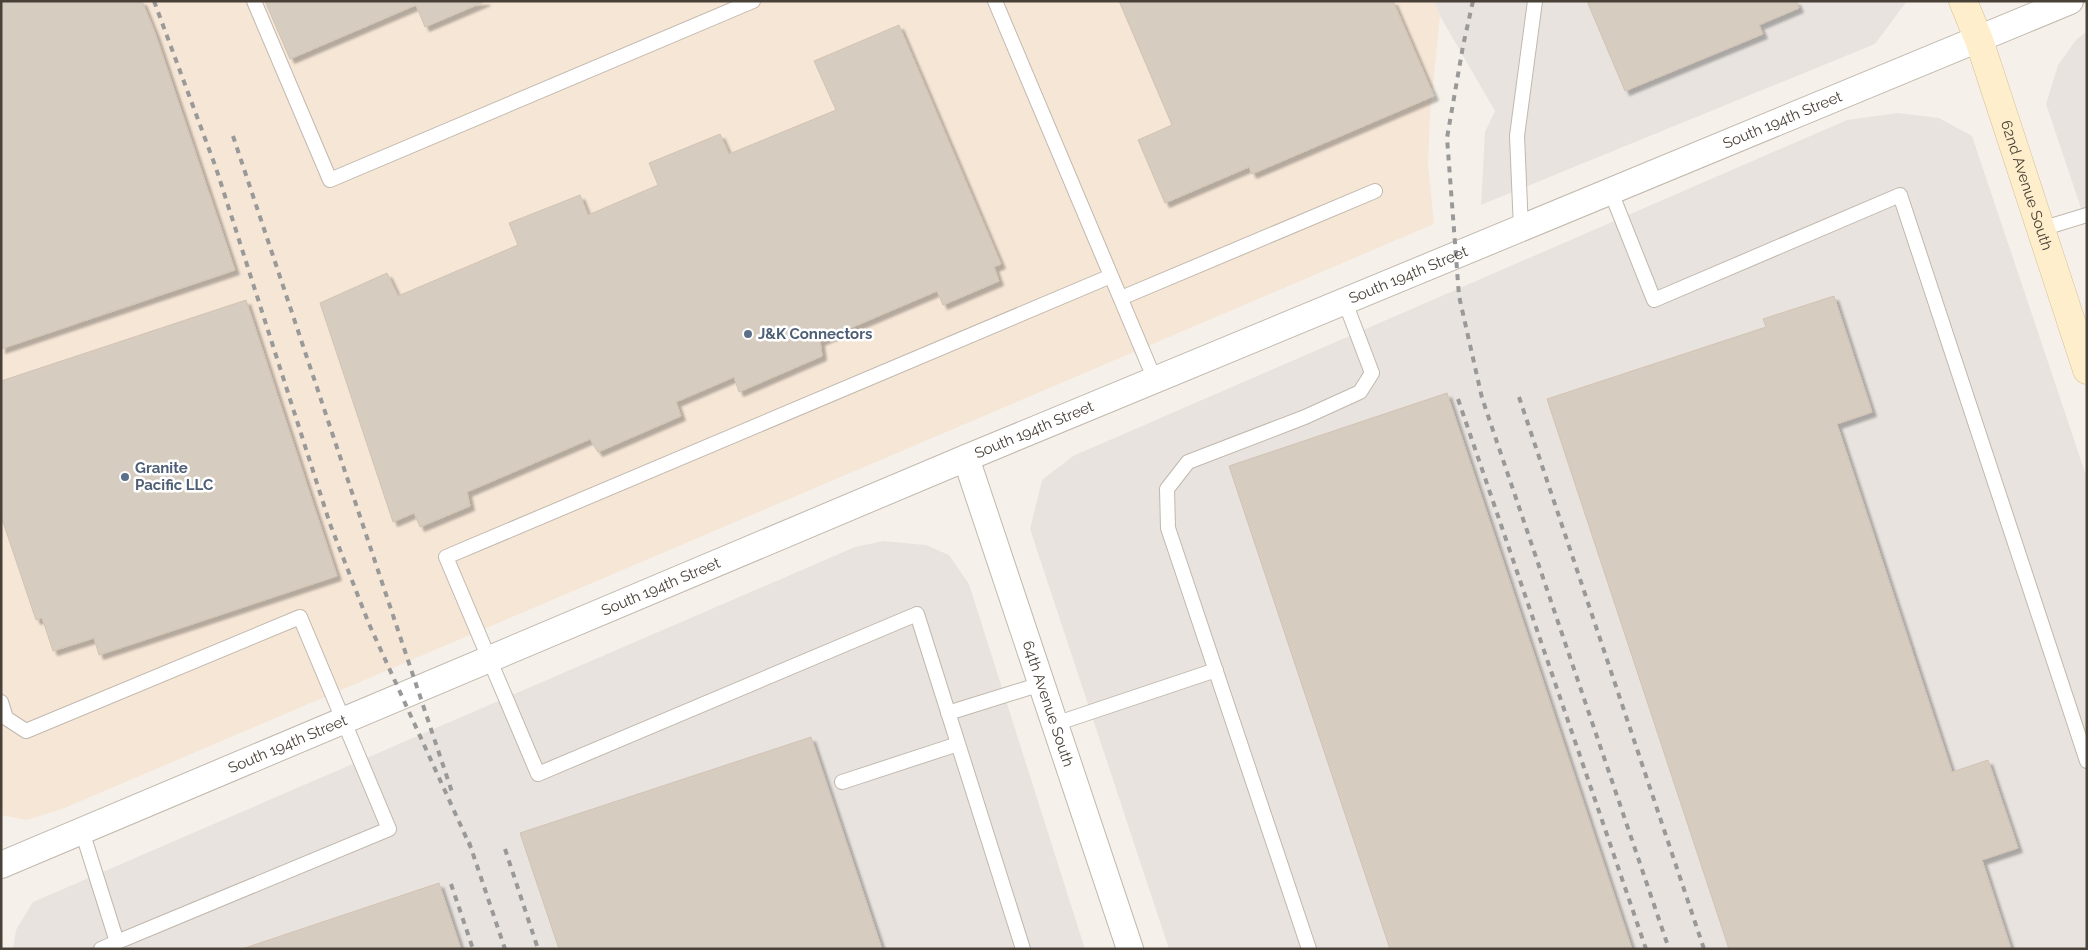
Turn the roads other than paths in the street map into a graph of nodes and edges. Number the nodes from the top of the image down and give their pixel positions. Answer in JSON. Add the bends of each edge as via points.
{"nodes":[{"id":1,"x":254,"y":1,"type":"edge"},
{"id":2,"x":753,"y":1,"type":"edge"},
{"id":3,"x":995,"y":1,"type":"edge"},
{"id":4,"x":1535,"y":1,"type":"edge"},
{"id":5,"x":1963,"y":1,"type":"edge"},
{"id":6,"x":2070,"y":1,"type":"edge"},
{"id":7,"x":1979,"y":40,"type":"junction"},
{"id":8,"x":1375,"y":191,"type":"dead end"},
{"id":9,"x":1611,"y":192,"type":"junction"},
{"id":10,"x":2087,"y":214,"type":"edge"},
{"id":11,"x":1521,"y":229,"type":"junction"},
{"id":12,"x":2041,"y":230,"type":"junction"},
{"id":13,"x":1111,"y":276,"type":"junction"},
{"id":14,"x":1120,"y":298,"type":"junction"},
{"id":15,"x":1345,"y":302,"type":"junction"},
{"id":16,"x":2087,"y":370,"type":"edge"},
{"id":17,"x":1155,"y":380,"type":"junction"},
{"id":18,"x":966,"y":458,"type":"junction"},
{"id":19,"x":489,"y":659,"type":"junction"},
{"id":20,"x":1216,"y":670,"type":"junction"},
{"id":21,"x":1041,"y":684,"type":"junction"},
{"id":22,"x":1,"y":702,"type":"edge"},
{"id":23,"x":948,"y":714,"type":"junction"},
{"id":24,"x":344,"y":720,"type":"junction"},
{"id":25,"x":1055,"y":724,"type":"junction"},
{"id":26,"x":958,"y":744,"type":"junction"},
{"id":27,"x":2087,"y":761,"type":"edge"},
{"id":28,"x":842,"y":782,"type":"dead end"},
{"id":29,"x":82,"y":831,"type":"junction"},
{"id":30,"x":1,"y":865,"type":"edge"},
{"id":31,"x":117,"y":942,"type":"junction"},
{"id":32,"x":101,"y":949,"type":"edge"},
{"id":33,"x":1023,"y":949,"type":"edge"},
{"id":34,"x":1130,"y":949,"type":"edge"},
{"id":35,"x":1309,"y":949,"type":"edge"}],
"edges":[{"from":1,"to":2,"type":"lane","via":[[330,180]]},
{"from":3,"to":13,"type":"lane"},
{"from":4,"to":11,"type":"lane","via":[[1517,136]]},
{"from":5,"to":7,"type":"street","name":"62nd Avenue South"},
{"from":6,"to":7,"type":"street","name":"South 194th Street"},
{"from":7,"to":9,"type":"street","name":"South 194th Street"},
{"from":7,"to":12,"type":"street","name":"62nd Avenue South"},
{"from":8,"to":14,"type":"lane"},
{"from":9,"to":11,"type":"street","name":"South 194th Street"},
{"from":9,"to":27,"type":"lane","via":[[1654,300],[1900,194]]},
{"from":10,"to":12,"type":"lane"},
{"from":11,"to":15,"type":"street","name":"South 194th Street"},
{"from":12,"to":16,"type":"street","name":"62nd Avenue South"},
{"from":13,"to":14,"type":"lane"},
{"from":13,"to":19,"type":"lane","via":[[446,557]]},
{"from":14,"to":17,"type":"lane"},
{"from":15,"to":17,"type":"street","name":"South 194th Street"},
{"from":15,"to":20,"type":"lane","via":[[1372,373],[1360,392],[1306,417],[1188,462],[1167,489],[1168,528]]},
{"from":17,"to":18,"type":"street","name":"South 194th Street"},
{"from":18,"to":19,"type":"street","name":"South 194th Street"},
{"from":18,"to":21,"type":"street","name":"64th Avenue South"},
{"from":19,"to":23,"type":"lane","via":[[538,774],[917,614]]},
{"from":19,"to":24,"type":"street","name":"South 194th Street"},
{"from":20,"to":25,"type":"lane"},
{"from":20,"to":35,"type":"lane"},
{"from":21,"to":23,"type":"lane"},
{"from":21,"to":25,"type":"street","name":"64th Avenue South"},
{"from":22,"to":24,"type":"lane","via":[[6,718],[26,731],[300,617]]},
{"from":23,"to":26,"type":"lane"},
{"from":24,"to":29,"type":"street","name":"South 194th Street"},
{"from":24,"to":31,"type":"lane","via":[[389,830]]},
{"from":25,"to":34,"type":"street","name":"64th Avenue South"},
{"from":26,"to":28,"type":"lane"},
{"from":26,"to":33,"type":"lane"},
{"from":29,"to":30,"type":"street","name":"South 194th Street"},
{"from":29,"to":31,"type":"lane"},
{"from":31,"to":32,"type":"lane"}]}
